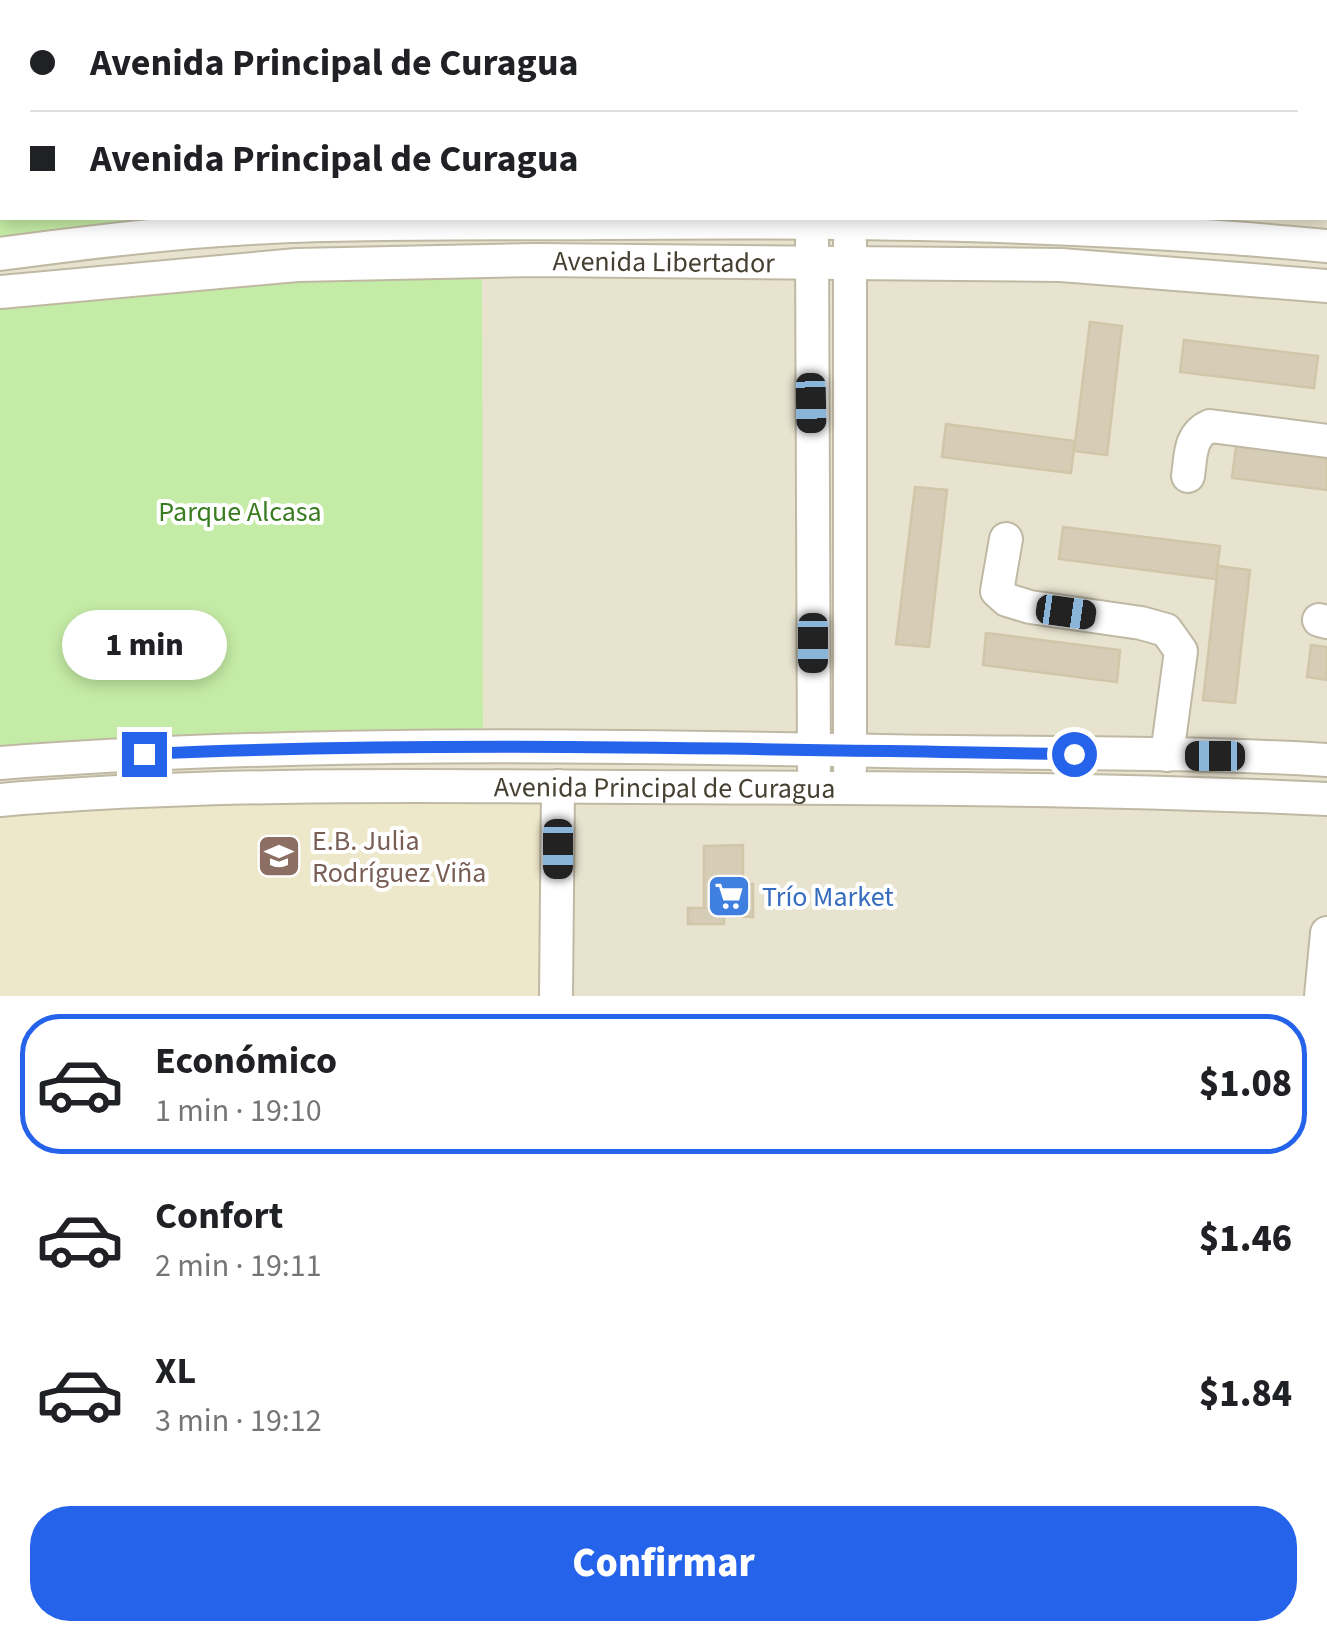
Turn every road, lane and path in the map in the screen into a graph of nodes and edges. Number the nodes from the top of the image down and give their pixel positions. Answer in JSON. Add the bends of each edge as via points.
{"nodes":[{"id":1,"x":496,"y":221,"type":"edge"},
{"id":2,"x":812,"y":223,"type":"junction"},
{"id":3,"x":850,"y":223,"type":"junction"},
{"id":4,"x":1151,"y":225,"type":"edge"},
{"id":5,"x":1327,"y":246,"type":"edge"},
{"id":6,"x":0,"y":254,"type":"edge"},
{"id":7,"x":811,"y":262,"type":"junction"},
{"id":8,"x":850,"y":262,"type":"junction"},
{"id":9,"x":1327,"y":286,"type":"edge"},
{"id":10,"x":0,"y":292,"type":"edge"},
{"id":11,"x":1327,"y":441,"type":"edge"},
{"id":12,"x":1188,"y":476,"type":"dead end"},
{"id":13,"x":1006,"y":539,"type":"dead end"},
{"id":14,"x":814,"y":749,"type":"junction"},
{"id":15,"x":850,"y":750,"type":"junction"},
{"id":16,"x":1167,"y":755,"type":"junction"},
{"id":17,"x":1327,"y":760,"type":"edge"},
{"id":18,"x":0,"y":763,"type":"edge"},
{"id":19,"x":558,"y":786,"type":"junction"},
{"id":20,"x":814,"y":787,"type":"junction"},
{"id":21,"x":850,"y":787,"type":"junction"},
{"id":22,"x":1327,"y":799,"type":"edge"},
{"id":23,"x":0,"y":800,"type":"edge"},
{"id":24,"x":1327,"y":933,"type":"edge"},
{"id":25,"x":556,"y":996,"type":"edge"},
{"id":26,"x":1321,"y":996,"type":"edge"}],
"edges":[{"from":1,"to":2,"type":"street","name":"Avenida Libertador"},
{"from":1,"to":6,"type":"street","name":"Avenida Libertador","via":[[270,228]]},
{"from":2,"to":3,"type":"street","name":"Avenida Libertador"},
{"from":2,"to":7,"type":"street"},
{"from":3,"to":4,"type":"street","name":"Avenida Libertador"},
{"from":3,"to":8,"type":"street"},
{"from":4,"to":5,"type":"street","name":"Avenida Libertador"},
{"from":7,"to":8,"type":"street","name":"Avenida Libertador"},
{"from":7,"to":10,"type":"street","name":"Avenida Libertador","via":[[312,265]]},
{"from":7,"to":14,"type":"street"},
{"from":8,"to":9,"type":"street","name":"Avenida Libertador","via":[[1123,268]]},
{"from":8,"to":15,"type":"street"},
{"from":11,"to":12,"type":"street","via":[[1210,426],[1192,442]]},
{"from":13,"to":16,"type":"street","via":[[997,591],[1007,600],[1166,630],[1181,651]]},
{"from":14,"to":15,"type":"street","name":"Avenida Principal de Curagua"},
{"from":14,"to":18,"type":"street","name":"Avenida Principal de Curagua","via":[[284,750]]},
{"from":14,"to":20,"type":"street"},
{"from":15,"to":16,"type":"street","name":"Avenida Principal de Curagua"},
{"from":15,"to":21,"type":"street"},
{"from":16,"to":17,"type":"street","name":"Avenida Principal de Curagua"},
{"from":19,"to":20,"type":"street","name":"Avenida Principal de Curagua"},
{"from":19,"to":23,"type":"street","name":"Avenida Principal de Curagua","via":[[266,787]]},
{"from":19,"to":25,"type":"street"},
{"from":20,"to":21,"type":"street","name":"Avenida Principal de Curagua"},
{"from":21,"to":22,"type":"street","name":"Avenida Principal de Curagua"},
{"from":24,"to":26,"type":"street"}]}
